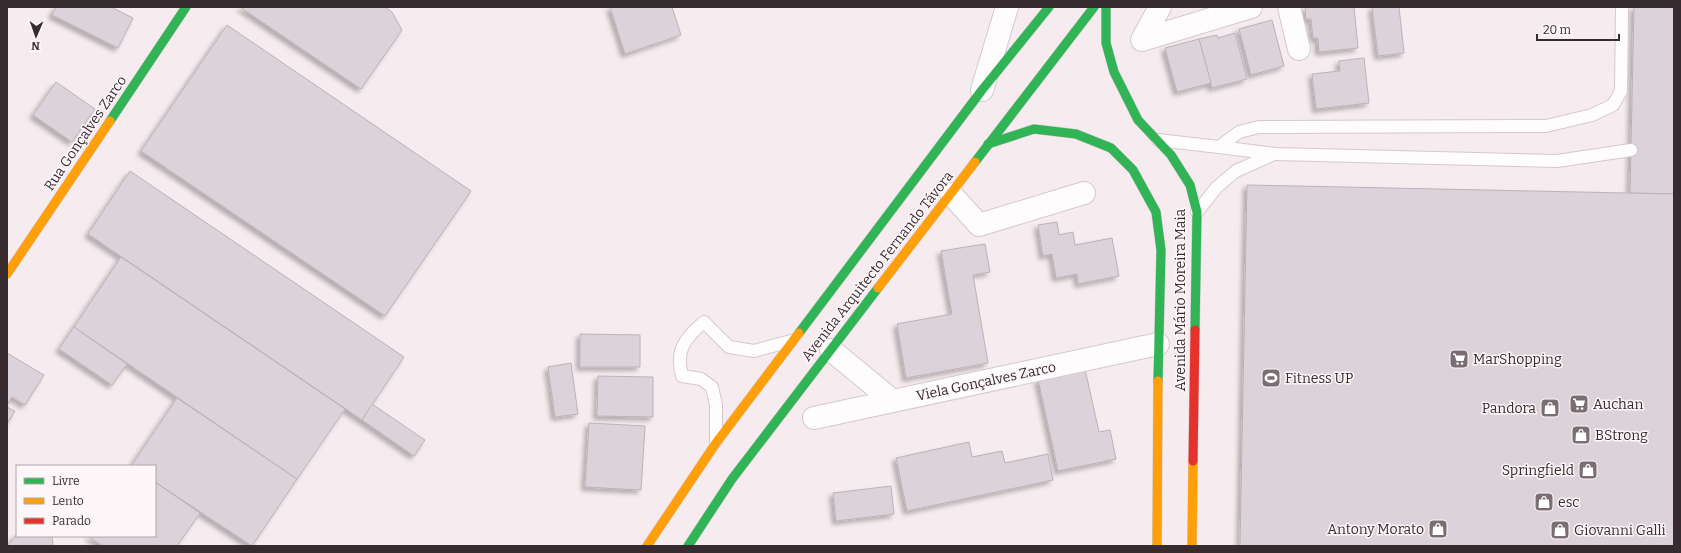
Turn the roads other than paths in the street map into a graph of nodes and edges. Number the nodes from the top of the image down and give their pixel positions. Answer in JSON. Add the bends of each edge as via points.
{"nodes":[{"id":1,"x":186,"y":7,"type":"edge"},
{"id":2,"x":1007,"y":7,"type":"edge"},
{"id":3,"x":1049,"y":7,"type":"edge"},
{"id":4,"x":1094,"y":7,"type":"edge"},
{"id":5,"x":1106,"y":7,"type":"edge"},
{"id":6,"x":1160,"y":7,"type":"edge"},
{"id":7,"x":1251,"y":7,"type":"edge"},
{"id":8,"x":1289,"y":7,"type":"edge"},
{"id":9,"x":1622,"y":7,"type":"edge"},
{"id":10,"x":1299,"y":49,"type":"dead end"},
{"id":11,"x":982,"y":90,"type":"junction"},
{"id":12,"x":1157,"y":140,"type":"junction"},
{"id":13,"x":988,"y":144,"type":"junction"},
{"id":14,"x":1219,"y":147,"type":"junction"},
{"id":15,"x":1631,"y":150,"type":"dead end"},
{"id":16,"x":1275,"y":154,"type":"junction"},
{"id":17,"x":1084,"y":193,"type":"dead end"},
{"id":18,"x":951,"y":194,"type":"junction"},
{"id":19,"x":1197,"y":212,"type":"junction"},
{"id":20,"x":7,"y":274,"type":"edge"},
{"id":21,"x":794,"y":340,"type":"junction"},
{"id":22,"x":1158,"y":344,"type":"junction"},
{"id":23,"x":831,"y":350,"type":"junction"},
{"id":24,"x":893,"y":401,"type":"junction"},
{"id":25,"x":814,"y":418,"type":"dead end"},
{"id":26,"x":716,"y":443,"type":"junction"},
{"id":27,"x":647,"y":546,"type":"edge"},
{"id":28,"x":688,"y":546,"type":"edge"},
{"id":29,"x":1157,"y":546,"type":"edge"},
{"id":30,"x":1192,"y":546,"type":"edge"}],
"edges":[{"from":1,"to":20,"type":"main road","name":"Rua Gonçalves Zarco"},
{"from":2,"to":11,"type":"street"},
{"from":3,"to":11,"type":"main road","name":"Avenida Arquitecto Fernando Távora"},
{"from":4,"to":13,"type":"main road","name":"Avenida Arquitecto Fernando Távora"},
{"from":5,"to":12,"type":"main road","name":"Avenida Mário Moreira Maia","via":[[1106,42],[1114,72],[1138,120]]},
{"from":6,"to":7,"type":"street","via":[[1142,40]]},
{"from":8,"to":10,"type":"street"},
{"from":9,"to":14,"type":"lane","via":[[1621,91],[1613,105],[1592,115],[1546,126],[1259,127],[1239,132]]},
{"from":11,"to":21,"type":"main road","name":"Avenida Arquitecto Fernando Távora"},
{"from":12,"to":14,"type":"lane"},
{"from":12,"to":19,"type":"main road","name":"Avenida Mário Moreira Maia","via":[[1171,155],[1190,185]]},
{"from":13,"to":18,"type":"main road","name":"Avenida Arquitecto Fernando Távora"},
{"from":13,"to":22,"type":"main road","name":"Avenida Mário Moreira Maia","via":[[1034,129],[1076,134],[1111,148],[1133,170],[1156,212],[1161,250]]},
{"from":14,"to":16,"type":"lane"},
{"from":15,"to":16,"type":"lane","via":[[1558,161]]},
{"from":16,"to":19,"type":"lane","via":[[1236,171],[1217,187]]},
{"from":17,"to":18,"type":"street","via":[[979,225]]},
{"from":18,"to":23,"type":"main road","name":"Avenida Arquitecto Fernando Távora"},
{"from":19,"to":30,"type":"main road","name":"Avenida Mário Moreira Maia"},
{"from":21,"to":26,"type":"main road","name":"Avenida Arquitecto Fernando Távora"},
{"from":21,"to":26,"type":"lane","via":[[754,351],[728,347],[704,322],[693,331],[682,347],[679,363],[682,376],[701,379],[712,387],[716,405]]},
{"from":22,"to":24,"type":"street","name":"Viela Gonçalves Zarco"},
{"from":22,"to":29,"type":"main road","name":"Avenida Mário Moreira Maia"},
{"from":23,"to":24,"type":"street"},
{"from":23,"to":28,"type":"main road","name":"Avenida Arquitecto Fernando Távora","via":[[732,479]]},
{"from":24,"to":25,"type":"street","name":"Viela Gonçalves Zarco"},
{"from":26,"to":27,"type":"main road","name":"Avenida Arquitecto Fernando Távora"}]}
